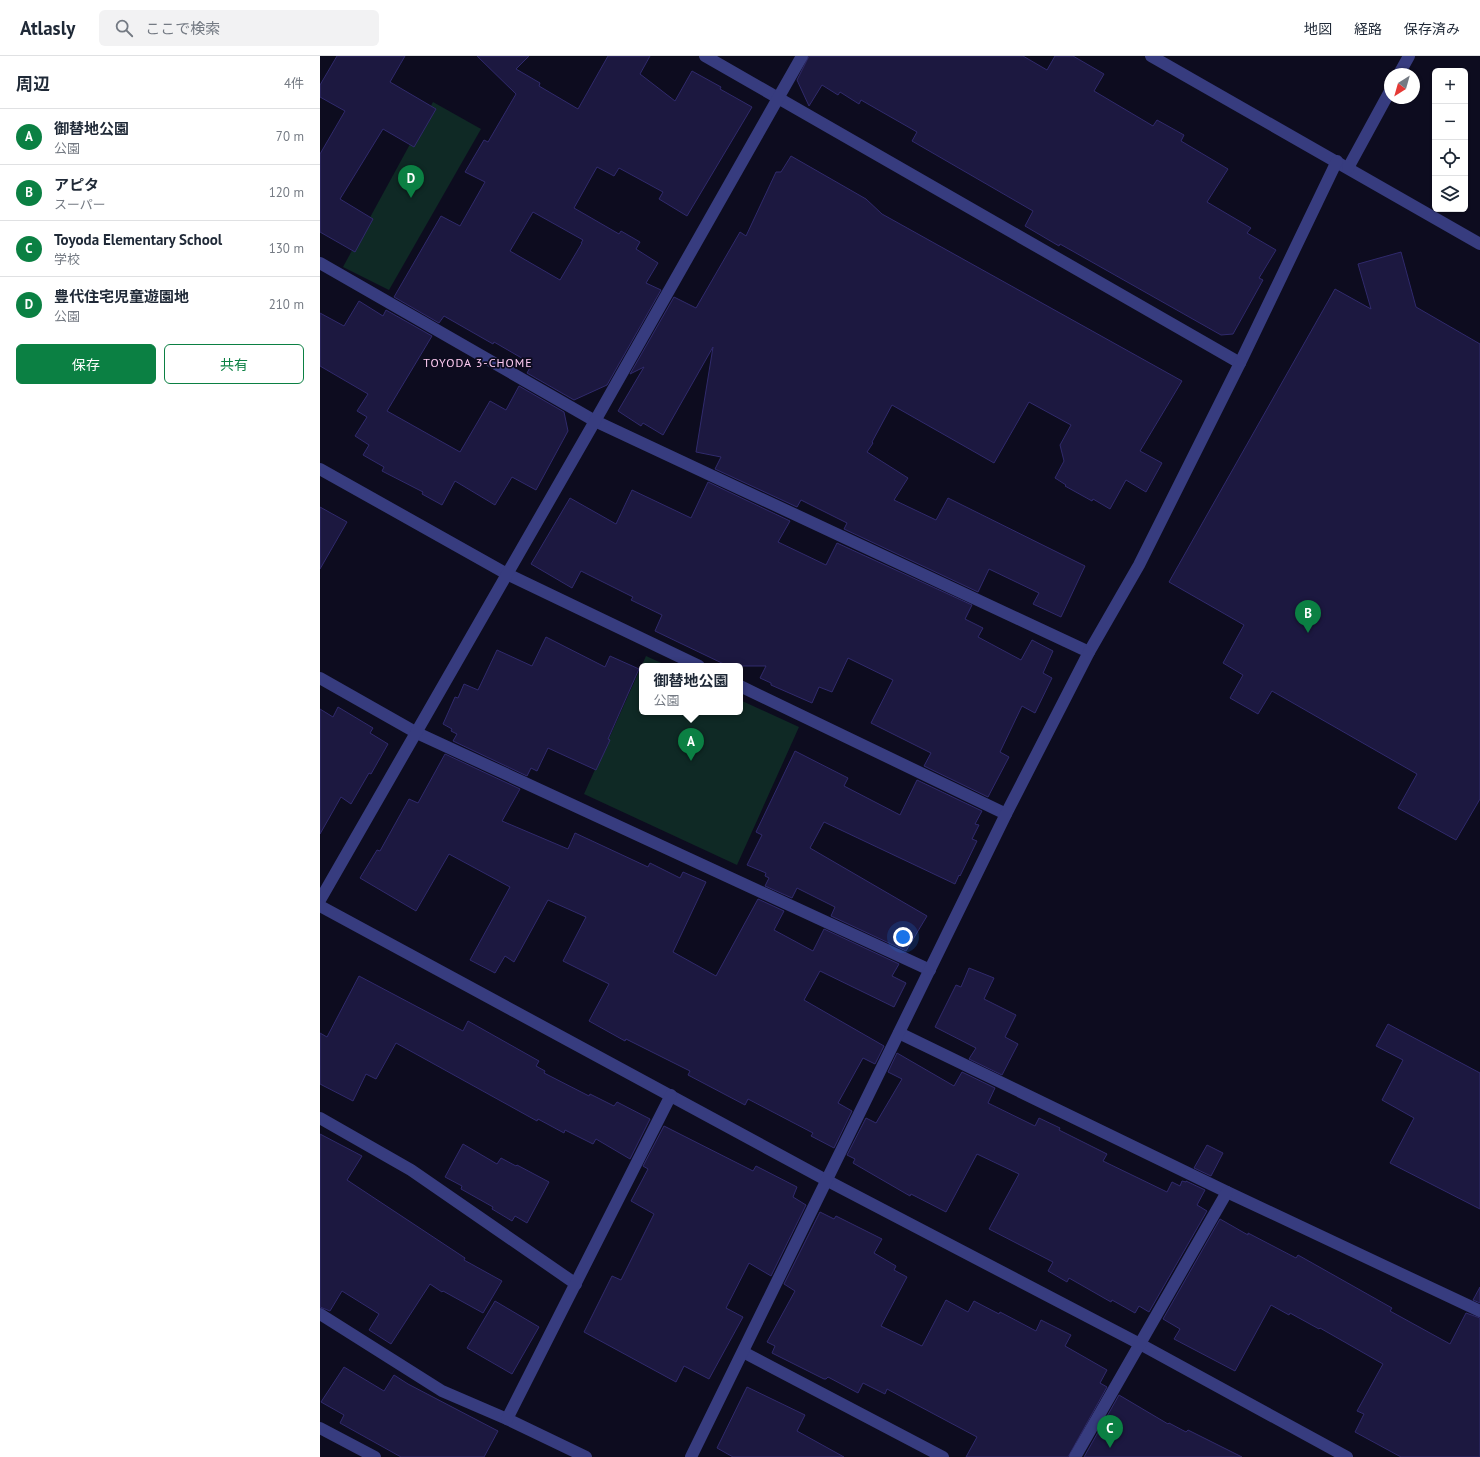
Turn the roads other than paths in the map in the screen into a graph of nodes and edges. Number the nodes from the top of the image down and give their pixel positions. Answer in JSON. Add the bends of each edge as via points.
{"nodes":[{"id":1,"x":705,"y":56,"type":"edge"},
{"id":2,"x":802,"y":56,"type":"edge"},
{"id":3,"x":1151,"y":56,"type":"edge"},
{"id":4,"x":1409,"y":56,"type":"edge"},
{"id":5,"x":1402,"y":68,"type":"edge"},
{"id":6,"x":779,"y":98,"type":"junction"},
{"id":7,"x":1384,"y":102,"type":"edge"},
{"id":8,"x":1337,"y":161,"type":"junction"},
{"id":9,"x":1348,"y":168,"type":"junction"},
{"id":10,"x":1480,"y":244,"type":"edge"},
{"id":11,"x":320,"y":263,"type":"edge"},
{"id":12,"x":1240,"y":363,"type":"junction"},
{"id":13,"x":595,"y":421,"type":"junction"},
{"id":14,"x":320,"y":469,"type":"edge"},
{"id":15,"x":507,"y":574,"type":"junction"},
{"id":16,"x":1089,"y":652,"type":"junction"},
{"id":17,"x":693,"y":663,"type":"edge"},
{"id":18,"x":320,"y":678,"type":"edge"},
{"id":19,"x":743,"y":687,"type":"edge"},
{"id":20,"x":417,"y":733,"type":"junction"},
{"id":21,"x":1006,"y":814,"type":"junction"},
{"id":22,"x":320,"y":900,"type":"edge"},
{"id":23,"x":320,"y":906,"type":"edge"},
{"id":24,"x":930,"y":970,"type":"junction"},
{"id":25,"x":899,"y":1033,"type":"junction"},
{"id":26,"x":671,"y":1095,"type":"junction"},
{"id":27,"x":320,"y":1118,"type":"edge"},
{"id":28,"x":826,"y":1180,"type":"junction"},
{"id":29,"x":1227,"y":1192,"type":"junction"},
{"id":30,"x":576,"y":1284,"type":"junction"},
{"id":31,"x":1480,"y":1311,"type":"edge"},
{"id":32,"x":320,"y":1314,"type":"edge"},
{"id":33,"x":1140,"y":1344,"type":"junction"},
{"id":34,"x":743,"y":1352,"type":"junction"},
{"id":35,"x":507,"y":1419,"type":"junction"},
{"id":36,"x":320,"y":1428,"type":"edge"},
{"id":37,"x":375,"y":1457,"type":"edge"},
{"id":38,"x":586,"y":1457,"type":"edge"},
{"id":39,"x":690,"y":1457,"type":"edge"},
{"id":40,"x":943,"y":1457,"type":"edge"},
{"id":41,"x":1075,"y":1457,"type":"edge"},
{"id":42,"x":1347,"y":1457,"type":"edge"}],
"edges":[{"from":1,"to":6,"type":"street"},
{"from":2,"to":6,"type":"street"},
{"from":3,"to":8,"type":"street"},
{"from":4,"to":5,"type":"street"},
{"from":6,"to":12,"type":"street"},
{"from":6,"to":13,"type":"street"},
{"from":7,"to":9,"type":"street"},
{"from":8,"to":9,"type":"street"},
{"from":8,"to":12,"type":"street"},
{"from":9,"to":10,"type":"street"},
{"from":11,"to":13,"type":"street"},
{"from":12,"to":16,"type":"street","via":[[1139,565]]},
{"from":13,"to":15,"type":"street"},
{"from":13,"to":16,"type":"street"},
{"from":14,"to":15,"type":"street"},
{"from":15,"to":17,"type":"street"},
{"from":15,"to":20,"type":"street"},
{"from":16,"to":21,"type":"street"},
{"from":18,"to":20,"type":"street"},
{"from":19,"to":21,"type":"street"},
{"from":20,"to":22,"type":"street"},
{"from":20,"to":24,"type":"street"},
{"from":21,"to":24,"type":"street"},
{"from":23,"to":26,"type":"street"},
{"from":24,"to":25,"type":"street"},
{"from":25,"to":28,"type":"street"},
{"from":25,"to":29,"type":"street"},
{"from":26,"to":28,"type":"street"},
{"from":26,"to":30,"type":"street"},
{"from":27,"to":30,"type":"street","via":[[411,1170]]},
{"from":28,"to":33,"type":"street"},
{"from":28,"to":34,"type":"street"},
{"from":29,"to":31,"type":"street"},
{"from":29,"to":33,"type":"street"},
{"from":30,"to":35,"type":"street"},
{"from":32,"to":35,"type":"street","via":[[442,1391]]},
{"from":33,"to":41,"type":"street"},
{"from":33,"to":42,"type":"street"},
{"from":34,"to":39,"type":"street"},
{"from":34,"to":40,"type":"street"},
{"from":35,"to":38,"type":"street"},
{"from":36,"to":37,"type":"street"}]}
